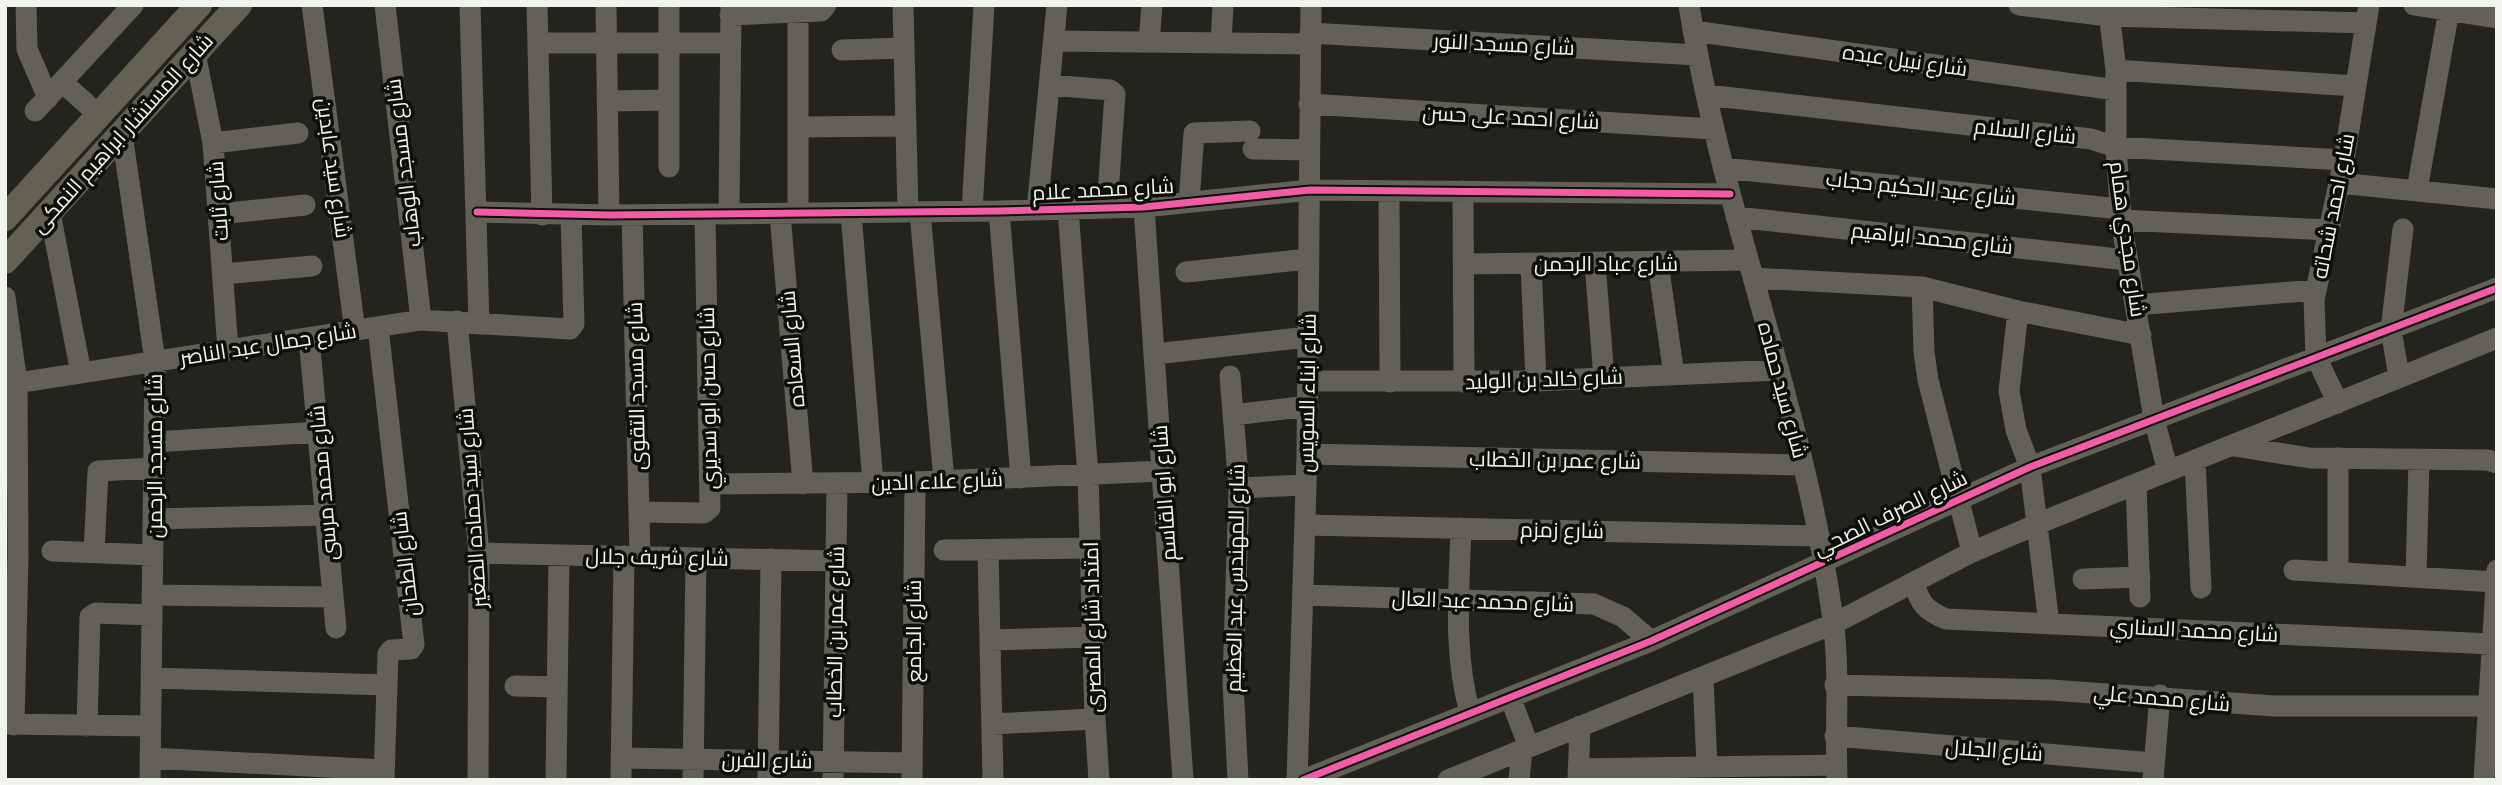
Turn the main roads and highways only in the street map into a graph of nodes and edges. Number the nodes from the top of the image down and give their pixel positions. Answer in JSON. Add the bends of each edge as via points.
{"nodes":[{"id":1,"x":199,"y":5,"type":"edge"},
{"id":2,"x":239,"y":5,"type":"edge"},
{"id":3,"x":175,"y":33,"type":"junction"},
{"id":4,"x":195,"y":53,"type":"junction"},
{"id":5,"x":5,"y":218,"type":"edge"},
{"id":6,"x":5,"y":261,"type":"edge"}],
"edges":[{"from":1,"to":3,"type":"main road","name":"شارع المستشار ابراهيم النمكى"},
{"from":2,"to":4,"type":"main road","name":"شارع المستشار ابراهيم النمكى"},
{"from":3,"to":4,"type":"main road"},
{"from":3,"to":5,"type":"main road","name":"شارع المستشار ابراهيم النمكى"},
{"from":4,"to":6,"type":"main road","name":"شارع المستشار ابراهيم النمكى"}]}
